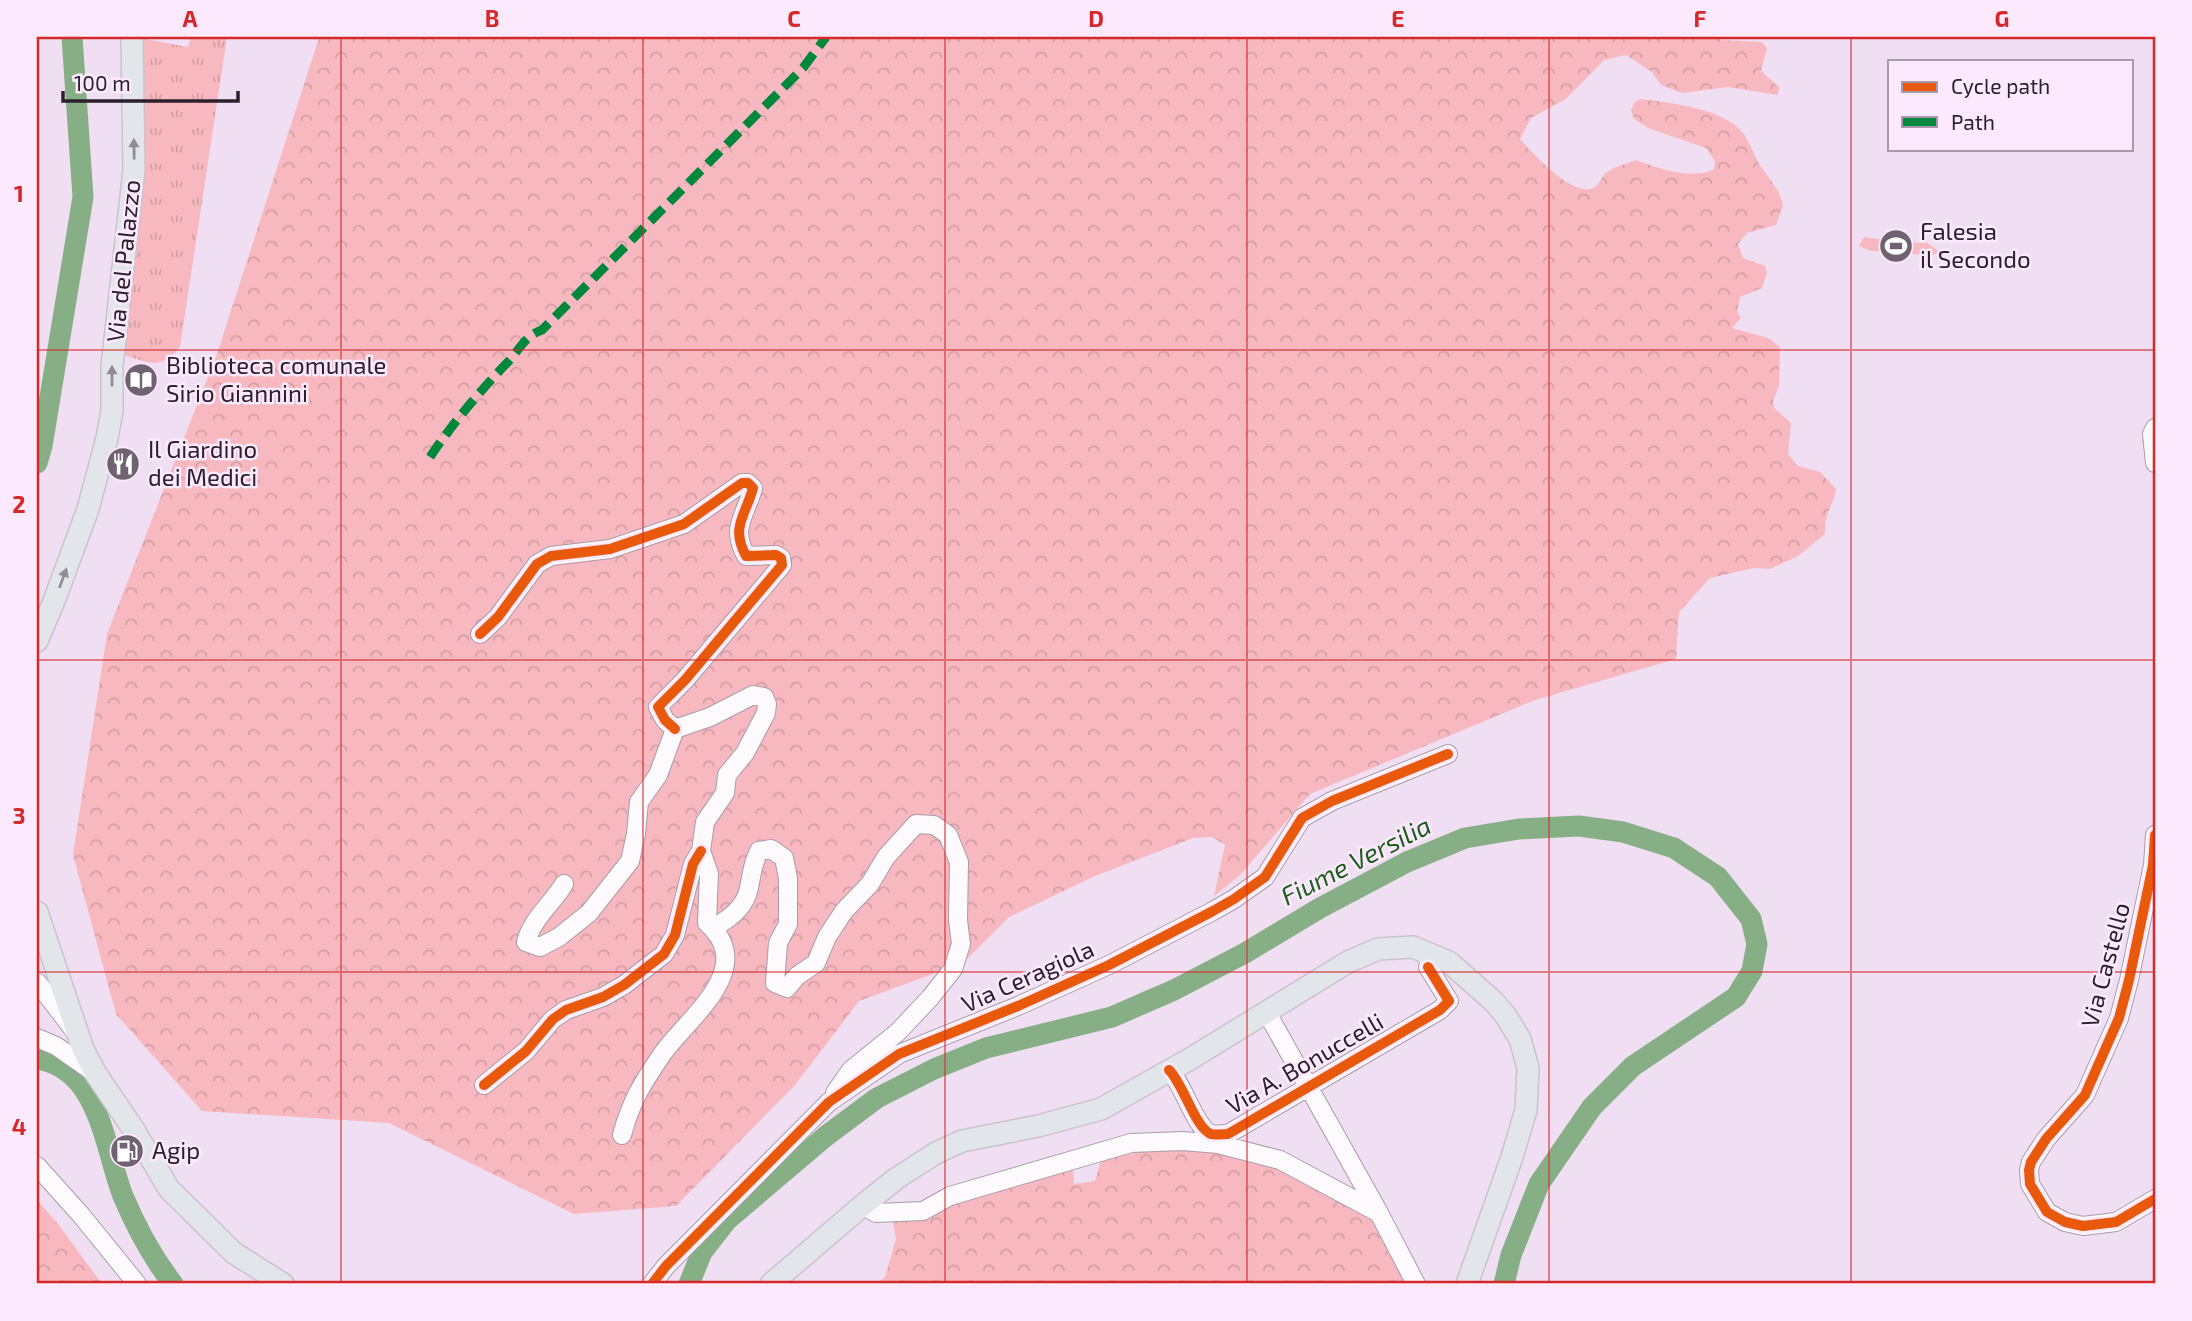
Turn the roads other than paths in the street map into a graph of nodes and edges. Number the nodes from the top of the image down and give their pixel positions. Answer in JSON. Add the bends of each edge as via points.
{"nodes":[{"id":1,"x":132,"y":37,"type":"edge"},
{"id":2,"x":2155,"y":428,"type":"edge"},
{"id":3,"x":2155,"y":463,"type":"edge"},
{"id":4,"x":480,"y":634,"type":"dead end"},
{"id":5,"x":37,"y":641,"type":"edge"},
{"id":6,"x":675,"y":729,"type":"junction"},
{"id":7,"x":1448,"y":754,"type":"dead end"},
{"id":8,"x":2155,"y":835,"type":"edge"},
{"id":9,"x":701,"y":851,"type":"junction"},
{"id":10,"x":564,"y":884,"type":"dead end"},
{"id":11,"x":37,"y":912,"type":"edge"},
{"id":12,"x":713,"y":928,"type":"junction"},
{"id":13,"x":1428,"y":967,"type":"dead end"},
{"id":14,"x":37,"y":982,"type":"edge"},
{"id":15,"x":1266,"y":1011,"type":"junction"},
{"id":16,"x":79,"y":1037,"type":"junction"},
{"id":17,"x":37,"y":1038,"type":"edge"},
{"id":18,"x":1169,"y":1070,"type":"junction"},
{"id":19,"x":96,"y":1074,"type":"junction"},
{"id":20,"x":484,"y":1085,"type":"dead end"},
{"id":21,"x":1309,"y":1086,"type":"junction"},
{"id":22,"x":829,"y":1102,"type":"junction"},
{"id":23,"x":622,"y":1135,"type":"dead end"},
{"id":24,"x":37,"y":1166,"type":"edge"},
{"id":25,"x":2155,"y":1199,"type":"edge"},
{"id":26,"x":863,"y":1205,"type":"junction"},
{"id":27,"x":1379,"y":1213,"type":"junction"},
{"id":28,"x":138,"y":1284,"type":"edge"},
{"id":29,"x":283,"y":1284,"type":"edge"},
{"id":30,"x":652,"y":1284,"type":"edge"},
{"id":31,"x":771,"y":1284,"type":"edge"},
{"id":32,"x":1416,"y":1284,"type":"edge"},
{"id":33,"x":1468,"y":1284,"type":"edge"}],
"edges":[{"from":5,"to":1,"type":"main road","name":"Via del Palazzo","one_way":true,"via":[[88,509],[112,411],[112,366],[134,170]]},
{"from":2,"to":3,"type":"street"},
{"from":4,"to":6,"type":"street","via":[[537,564],[551,556],[639,541],[684,524],[748,483],[753,488],[739,523],[739,543],[746,556],[776,555],[782,565],[658,707]]},
{"from":6,"to":9,"type":"street","via":[[753,695],[764,697],[767,705],[744,753],[727,775],[725,793],[705,822]]},
{"from":6,"to":10,"type":"street","via":[[658,775],[639,802],[630,861],[589,913],[559,937],[540,947],[526,942],[529,928]]},
{"from":7,"to":22,"type":"street","name":"Via Ceragiola","via":[[1332,801],[1302,818],[1265,877],[1234,900],[1063,986],[899,1054]]},
{"from":8,"to":25,"type":"street","name":"Via Castello","via":[[2153,865],[2119,1018],[2085,1095],[2046,1139],[2029,1170],[2030,1184],[2047,1212],[2065,1222],[2083,1226],[2116,1222]]},
{"from":9,"to":12,"type":"street","via":[[709,874],[707,922]]},
{"from":9,"to":20,"type":"street","via":[[693,864],[675,935],[664,954],[624,985],[553,1019],[526,1051]]},
{"from":11,"to":16,"type":"main road"},
{"from":12,"to":22,"type":"street","via":[[735,915],[749,891],[751,867],[759,851],[771,849],[784,858],[788,924],[778,943],[775,983],[787,988],[816,963],[844,911],[916,824],[934,825],[948,835],[958,862],[961,944],[953,969],[898,1032],[851,1070]]},
{"from":12,"to":23,"type":"street","via":[[725,955],[718,987],[646,1079],[630,1105]]},
{"from":13,"to":21,"type":"street","name":"Via A. Bonuccelli","via":[[1449,1001],[1440,1010]]},
{"from":14,"to":16,"type":"street"},
{"from":15,"to":18,"type":"main road"},
{"from":15,"to":21,"type":"street"},
{"from":15,"to":33,"type":"main road","via":[[1348,962],[1378,949],[1413,947],[1461,971],[1506,1016],[1520,1039],[1528,1068],[1526,1110]]},
{"from":16,"to":19,"type":"main road"},
{"from":17,"to":19,"type":"street"},
{"from":18,"to":21,"type":"street","name":"Via A. Bonuccelli","via":[[1202,1127],[1211,1134],[1228,1134]]},
{"from":18,"to":26,"type":"main road","via":[[1101,1109],[954,1145],[897,1178]]},
{"from":19,"to":29,"type":"main road","via":[[169,1189],[233,1253]]},
{"from":21,"to":27,"type":"street"},
{"from":22,"to":30,"type":"street","name":"Via Ceragiola"},
{"from":24,"to":28,"type":"street"},
{"from":26,"to":27,"type":"street","via":[[876,1213],[923,1211],[950,1196],[1131,1143],[1183,1141],[1217,1144],[1280,1160]]},
{"from":26,"to":31,"type":"main road"},
{"from":27,"to":32,"type":"street"}]}
